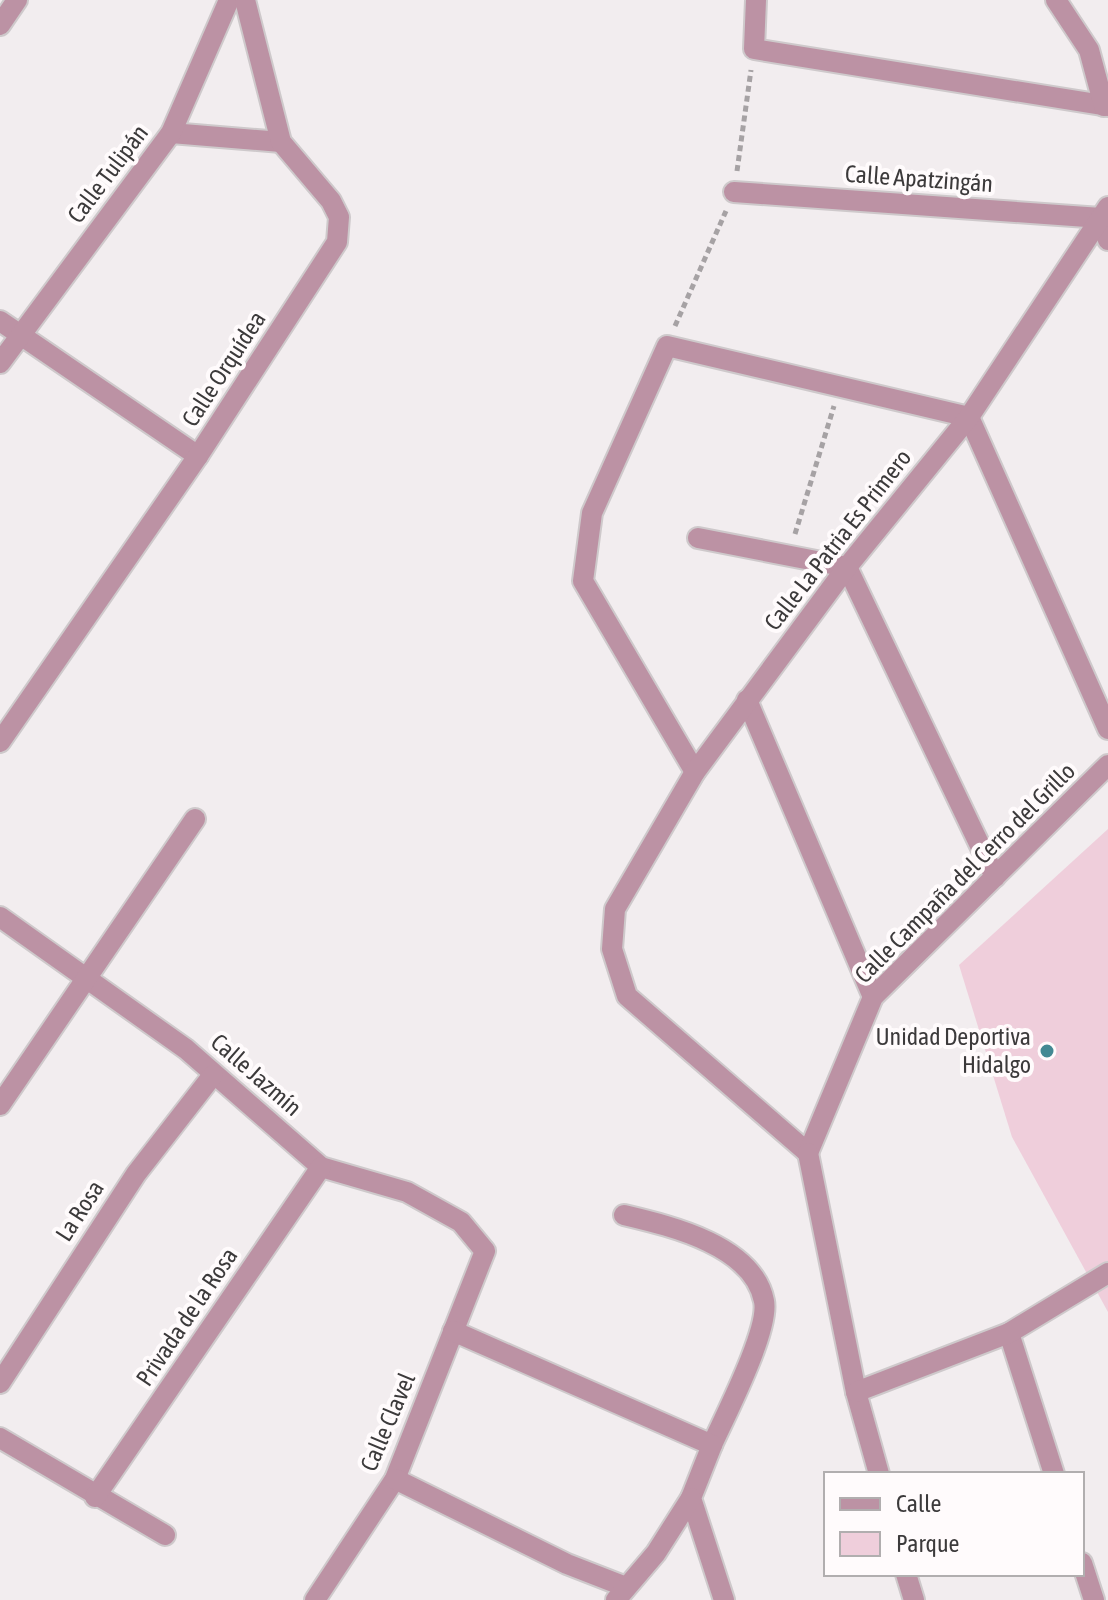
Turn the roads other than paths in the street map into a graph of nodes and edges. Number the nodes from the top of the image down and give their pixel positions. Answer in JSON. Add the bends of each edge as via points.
{"nodes":[{"id":1,"x":17,"y":0,"type":"edge"},
{"id":2,"x":229,"y":0,"type":"edge"},
{"id":3,"x":245,"y":0,"type":"edge"},
{"id":4,"x":756,"y":0,"type":"edge"},
{"id":5,"x":1056,"y":0,"type":"edge"},
{"id":6,"x":0,"y":25,"type":"edge"},
{"id":7,"x":1106,"y":106,"type":"edge"},
{"id":8,"x":171,"y":133,"type":"junction"},
{"id":9,"x":281,"y":142,"type":"junction"},
{"id":10,"x":734,"y":192,"type":"dead end"},
{"id":11,"x":1104,"y":212,"type":"edge"},
{"id":12,"x":1108,"y":240,"type":"edge"},
{"id":13,"x":0,"y":321,"type":"edge"},
{"id":14,"x":19,"y":336,"type":"junction"},
{"id":15,"x":0,"y":363,"type":"edge"},
{"id":16,"x":969,"y":417,"type":"junction"},
{"id":17,"x":198,"y":456,"type":"junction"},
{"id":18,"x":698,"y":538,"type":"dead end"},
{"id":19,"x":847,"y":567,"type":"junction"},
{"id":20,"x":747,"y":700,"type":"junction"},
{"id":21,"x":1108,"y":729,"type":"edge"},
{"id":22,"x":0,"y":742,"type":"edge"},
{"id":23,"x":1108,"y":765,"type":"edge"},
{"id":24,"x":695,"y":772,"type":"junction"},
{"id":25,"x":195,"y":819,"type":"dead end"},
{"id":26,"x":995,"y":877,"type":"junction"},
{"id":27,"x":0,"y":917,"type":"edge"},
{"id":28,"x":86,"y":977,"type":"junction"},
{"id":29,"x":873,"y":997,"type":"junction"},
{"id":30,"x":213,"y":1075,"type":"junction"},
{"id":31,"x":0,"y":1105,"type":"edge"},
{"id":32,"x":808,"y":1153,"type":"junction"},
{"id":33,"x":321,"y":1167,"type":"junction"},
{"id":34,"x":624,"y":1215,"type":"dead end"},
{"id":35,"x":485,"y":1251,"type":"joint"},
{"id":36,"x":1108,"y":1273,"type":"edge"},
{"id":37,"x":453,"y":1331,"type":"junction"},
{"id":38,"x":1009,"y":1333,"type":"junction"},
{"id":39,"x":0,"y":1383,"type":"edge"},
{"id":40,"x":856,"y":1392,"type":"junction"},
{"id":41,"x":0,"y":1438,"type":"edge"},
{"id":42,"x":712,"y":1445,"type":"junction"},
{"id":43,"x":878,"y":1472,"type":"edge"},
{"id":44,"x":1053,"y":1472,"type":"edge"},
{"id":45,"x":395,"y":1479,"type":"junction"},
{"id":46,"x":95,"y":1497,"type":"junction"},
{"id":47,"x":691,"y":1498,"type":"junction"},
{"id":48,"x":165,"y":1535,"type":"dead end"},
{"id":49,"x":1084,"y":1569,"type":"edge"},
{"id":50,"x":907,"y":1576,"type":"edge"},
{"id":51,"x":621,"y":1593,"type":"edge"},
{"id":52,"x":318,"y":1599,"type":"edge"},
{"id":53,"x":724,"y":1600,"type":"edge"},
{"id":54,"x":914,"y":1600,"type":"edge"},
{"id":55,"x":1094,"y":1600,"type":"edge"}],
"edges":[{"from":1,"to":6,"type":"street"},
{"from":2,"to":8,"type":"street","name":"Calle Tulipán"},
{"from":3,"to":9,"type":"street","name":"Calle Orquídea"},
{"from":4,"to":7,"type":"street","via":[[754,49]]},
{"from":5,"to":7,"type":"street","via":[[1089,50]]},
{"from":8,"to":9,"type":"street"},
{"from":8,"to":14,"type":"street","name":"Calle Tulipán"},
{"from":9,"to":17,"type":"street","name":"Calle Orquídea","via":[[331,201],[339,217],[337,242]]},
{"from":10,"to":11,"type":"street","name":"Calle Apatzingán"},
{"from":11,"to":12,"type":"street"},
{"from":11,"to":16,"type":"street","name":"Calle La Patria Es Primero"},
{"from":13,"to":14,"type":"street"},
{"from":14,"to":15,"type":"street","name":"Calle Tulipán"},
{"from":14,"to":17,"type":"street"},
{"from":16,"to":19,"type":"street","name":"Calle La Patria Es Primero"},
{"from":16,"to":21,"type":"street"},
{"from":16,"to":24,"type":"street","via":[[667,346],[592,513],[583,581]]},
{"from":17,"to":22,"type":"street","name":"Calle Orquídea"},
{"from":18,"to":19,"type":"street"},
{"from":19,"to":20,"type":"street","name":"Calle La Patria Es Primero"},
{"from":19,"to":26,"type":"street"},
{"from":20,"to":24,"type":"street","name":"Calle La Patria Es Primero"},
{"from":20,"to":29,"type":"street"},
{"from":23,"to":26,"type":"street","name":"Calle Campaña del Cerro del Grillo"},
{"from":24,"to":32,"type":"street","name":"Calle La Patria Es Primero","via":[[615,909],[612,949],[627,996]]},
{"from":25,"to":28,"type":"street"},
{"from":26,"to":29,"type":"street","name":"Calle Campaña del Cerro del Grillo"},
{"from":27,"to":28,"type":"street","name":"Calle Jazmín"},
{"from":28,"to":30,"type":"street","name":"Calle Jazmín","via":[[186,1049]]},
{"from":28,"to":31,"type":"street"},
{"from":29,"to":32,"type":"street","name":"Calle Campaña del Cerro del Grillo"},
{"from":30,"to":33,"type":"street","name":"Calle Jazmín"},
{"from":30,"to":39,"type":"street","name":"La Rosa","via":[[136,1174]]},
{"from":32,"to":40,"type":"street"},
{"from":33,"to":35,"type":"street","name":"Calle Jazmín","via":[[407,1192],[461,1222]]},
{"from":33,"to":46,"type":"street","name":"Privada de la Rosa"},
{"from":34,"to":42,"type":"street","via":[[682,1229],[734,1257],[756,1277],[765,1303],[756,1341]]},
{"from":35,"to":37,"type":"street","name":"Calle Clavel"},
{"from":36,"to":38,"type":"street"},
{"from":37,"to":42,"type":"street"},
{"from":37,"to":45,"type":"street","name":"Calle Clavel"},
{"from":38,"to":40,"type":"street"},
{"from":38,"to":44,"type":"street"},
{"from":40,"to":43,"type":"street"},
{"from":41,"to":46,"type":"street"},
{"from":42,"to":47,"type":"street"},
{"from":45,"to":51,"type":"street"},
{"from":45,"to":52,"type":"street","name":"Calle Clavel"},
{"from":46,"to":48,"type":"street"},
{"from":47,"to":51,"type":"street","via":[[656,1553]]},
{"from":47,"to":53,"type":"street"},
{"from":49,"to":55,"type":"street"},
{"from":50,"to":54,"type":"street"}]}
